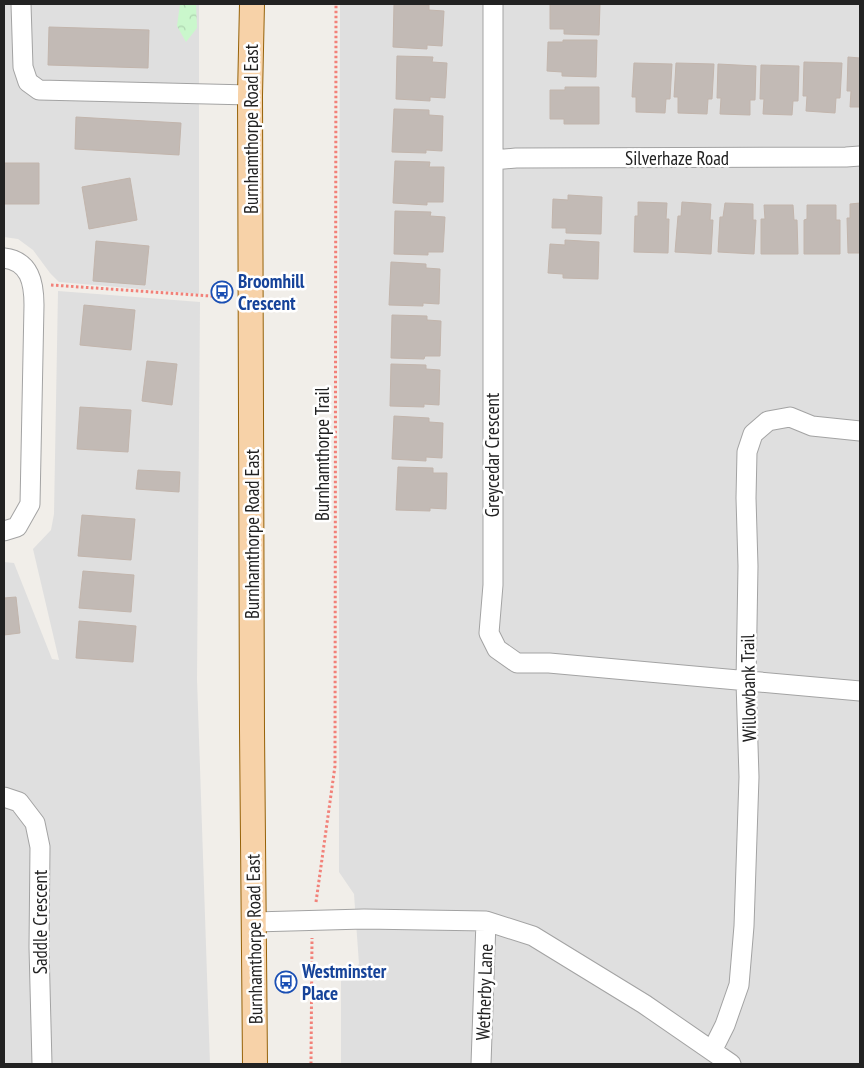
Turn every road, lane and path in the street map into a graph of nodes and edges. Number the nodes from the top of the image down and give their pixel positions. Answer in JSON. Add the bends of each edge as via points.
{"nodes":[{"id":1,"x":21,"y":4,"type":"edge"},
{"id":2,"x":252,"y":4,"type":"edge"},
{"id":3,"x":336,"y":4,"type":"edge"},
{"id":4,"x":493,"y":4,"type":"edge"},
{"id":5,"x":250,"y":95,"type":"junction"},
{"id":6,"x":860,"y":156,"type":"edge"},
{"id":7,"x":493,"y":160,"type":"junction"},
{"id":8,"x":4,"y":258,"type":"edge"},
{"id":9,"x":44,"y":286,"type":"dead end"},
{"id":10,"x":225,"y":297,"type":"dead end"},
{"id":11,"x":860,"y":431,"type":"edge"},
{"id":12,"x":4,"y":531,"type":"edge"},
{"id":13,"x":746,"y":682,"type":"junction"},
{"id":14,"x":860,"y":691,"type":"edge"},
{"id":15,"x":4,"y":797,"type":"edge"},
{"id":16,"x":316,"y":903,"type":"dead end"},
{"id":17,"x":486,"y":920,"type":"junction"},
{"id":18,"x":254,"y":922,"type":"junction"},
{"id":19,"x":312,"y":937,"type":"dead end"},
{"id":20,"x":712,"y":1051,"type":"junction"},
{"id":21,"x":42,"y":1064,"type":"edge"},
{"id":22,"x":255,"y":1064,"type":"edge"},
{"id":23,"x":311,"y":1064,"type":"edge"},
{"id":24,"x":481,"y":1064,"type":"edge"},
{"id":25,"x":731,"y":1064,"type":"edge"}],
"edges":[{"from":1,"to":5,"type":"street","via":[[23,68],[28,82],[39,90]]},
{"from":2,"to":5,"type":"main road","name":"Burnhamthorpe Road East"},
{"from":3,"to":16,"type":"path","name":"Burnhamthorpe Trail","via":[[335,766]]},
{"from":4,"to":7,"type":"street","name":"Greycedar Crescent"},
{"from":5,"to":18,"type":"main road","name":"Burnhamthorpe Road East"},
{"from":6,"to":7,"type":"street","name":"Silverhaze Road"},
{"from":7,"to":13,"type":"street","name":"Greycedar Crescent","via":[[493,585],[489,634],[496,649],[517,663],[549,663]]},
{"from":8,"to":12,"type":"street","via":[[21,265],[29,273],[34,286],[34,305],[30,504],[17,527]]},
{"from":9,"to":10,"type":"path"},
{"from":11,"to":13,"type":"street","name":"Willowbank Trail","via":[[812,426],[790,417],[768,421],[753,434],[747,452]]},
{"from":13,"to":14,"type":"street","name":"Greycedar Crescent"},
{"from":13,"to":20,"type":"street","name":"Willowbank Trail","via":[[750,777],[739,985]]},
{"from":15,"to":21,"type":"street","name":"Saddle Crescent","via":[[19,802],[35,823],[40,847]]},
{"from":17,"to":18,"type":"street"},
{"from":17,"to":20,"type":"street","via":[[533,936],[644,1004]]},
{"from":17,"to":24,"type":"street","name":"Wetherby Lane"},
{"from":18,"to":22,"type":"main road","name":"Burnhamthorpe Road East"},
{"from":19,"to":23,"type":"path"},
{"from":20,"to":25,"type":"street"}]}
